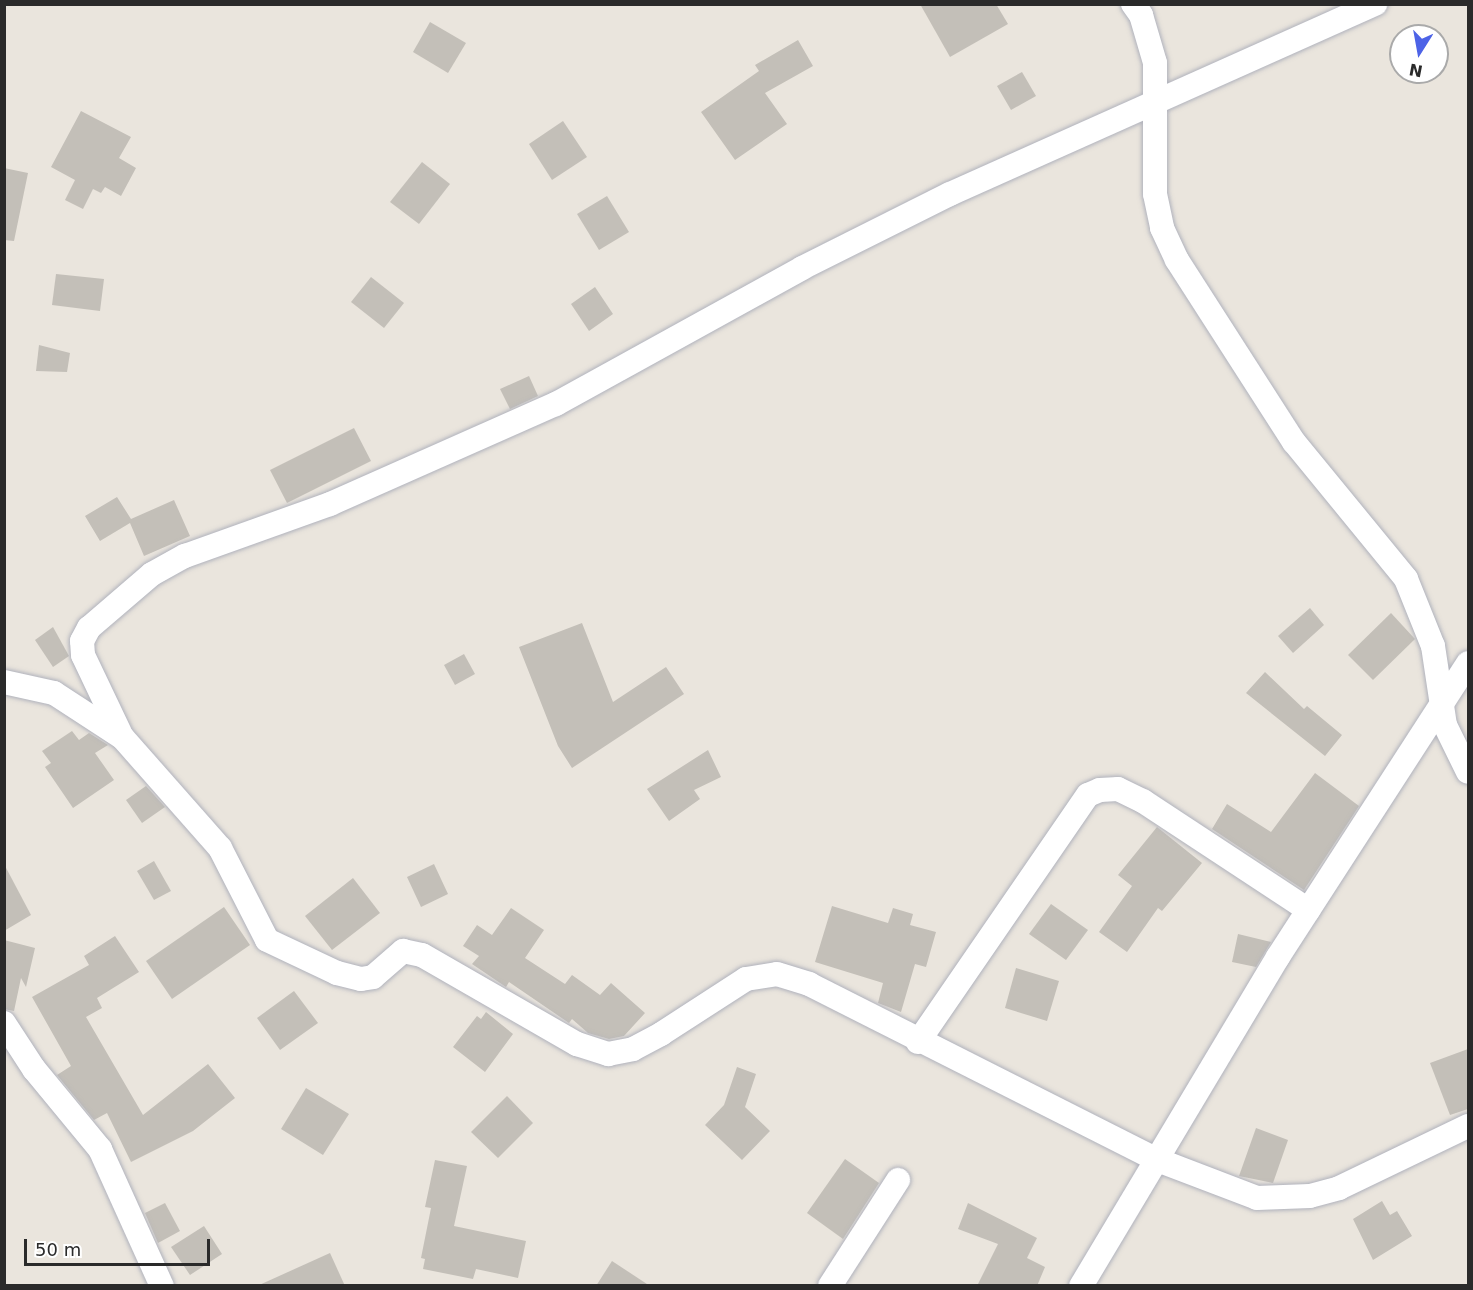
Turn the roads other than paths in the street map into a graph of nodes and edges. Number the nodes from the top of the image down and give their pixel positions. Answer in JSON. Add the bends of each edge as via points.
{"nodes":[{"id":1,"x":1133,"y":4,"type":"edge"},
{"id":2,"x":1375,"y":4,"type":"edge"},
{"id":3,"x":1156,"y":104,"type":"junction"},
{"id":4,"x":1468,"y":663,"type":"edge"},
{"id":5,"x":4,"y":682,"type":"edge"},
{"id":6,"x":1442,"y":705,"type":"junction"},
{"id":7,"x":123,"y":738,"type":"junction"},
{"id":8,"x":1468,"y":772,"type":"edge"},
{"id":9,"x":1308,"y":910,"type":"junction"},
{"id":10,"x":4,"y":1023,"type":"edge"},
{"id":11,"x":918,"y":1042,"type":"junction"},
{"id":12,"x":1468,"y":1126,"type":"edge"},
{"id":13,"x":1155,"y":1159,"type":"junction"},
{"id":14,"x":898,"y":1180,"type":"dead end"},
{"id":15,"x":162,"y":1286,"type":"edge"},
{"id":16,"x":830,"y":1286,"type":"edge"},
{"id":17,"x":1081,"y":1286,"type":"edge"}],
"edges":[{"from":1,"to":3,"type":"street","via":[[1155,63]]},
{"from":2,"to":3,"type":"street"},
{"from":3,"to":6,"type":"street","via":[[1155,194],[1162,228],[1177,260],[1294,442],[1406,579],[1433,646]]},
{"from":3,"to":7,"type":"street","via":[[951,194],[802,268],[556,404],[330,504],[185,556],[152,574],[89,628],[82,641],[82,655]]},
{"from":4,"to":6,"type":"street"},
{"from":5,"to":7,"type":"street","via":[[54,693]]},
{"from":6,"to":8,"type":"street","via":[[1449,736]]},
{"from":6,"to":9,"type":"street"},
{"from":7,"to":11,"type":"street","via":[[220,848],[267,940],[337,973],[361,979],[373,977],[403,951],[422,955],[577,1044],[608,1054],[633,1049],[662,1034],[746,979],[777,974],[809,984]]},
{"from":9,"to":11,"type":"street","via":[[1143,801],[1118,789],[1100,790],[1088,795]]},
{"from":9,"to":13,"type":"street"},
{"from":10,"to":15,"type":"street","via":[[34,1069],[99,1149]]},
{"from":11,"to":13,"type":"street"},
{"from":12,"to":13,"type":"street","via":[[1339,1188],[1310,1196],[1257,1198]]},
{"from":13,"to":17,"type":"street"},
{"from":14,"to":16,"type":"street"}]}
